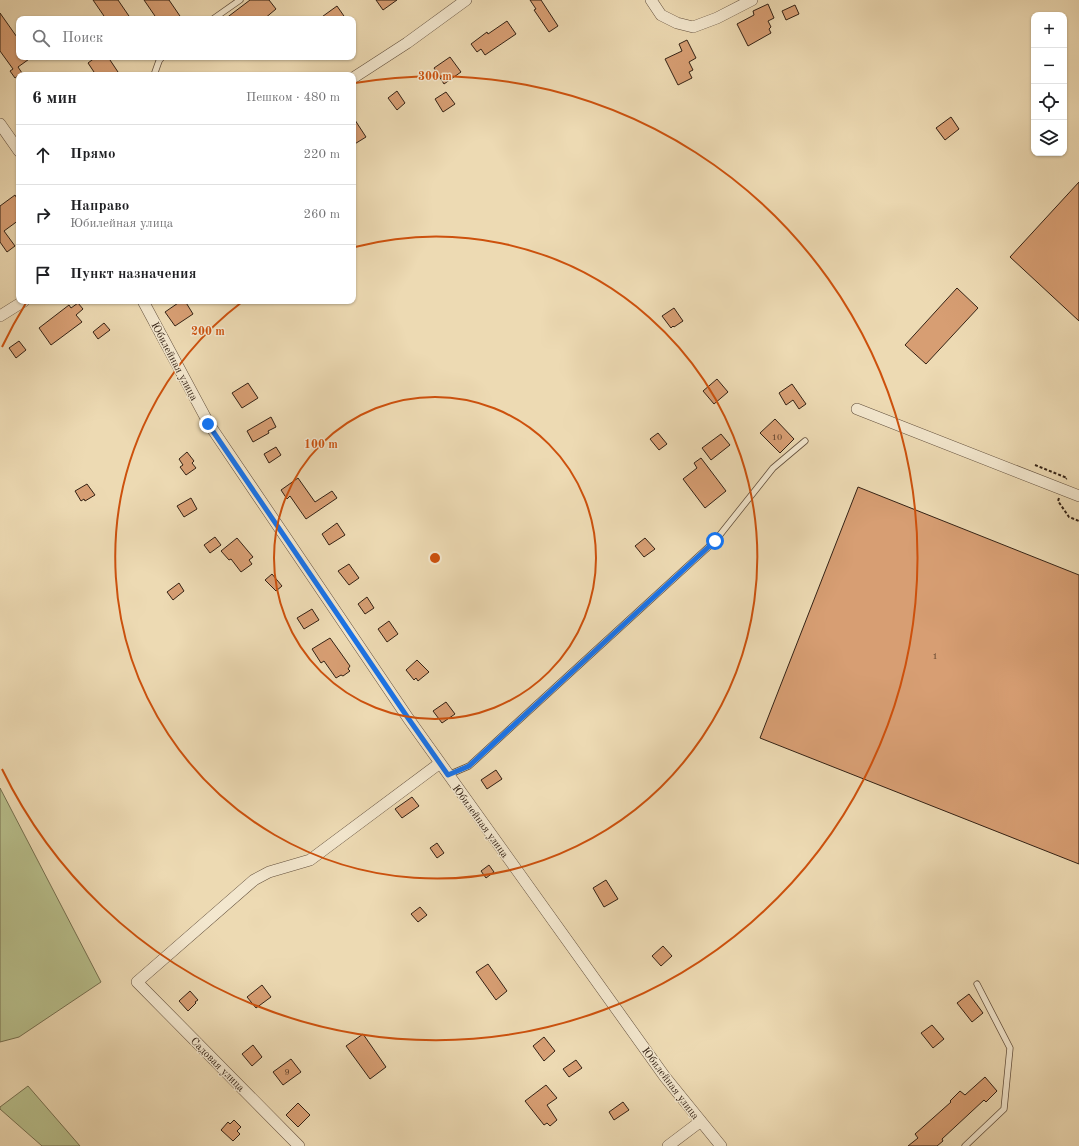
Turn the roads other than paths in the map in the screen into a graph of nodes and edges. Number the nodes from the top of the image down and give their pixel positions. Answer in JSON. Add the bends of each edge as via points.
{"nodes":[{"id":1,"x":240,"y":0,"type":"edge"},
{"id":2,"x":466,"y":0,"type":"edge"},
{"id":3,"x":652,"y":0,"type":"edge"},
{"id":4,"x":752,"y":0,"type":"edge"},
{"id":5,"x":217,"y":16,"type":"edge"},
{"id":6,"x":160,"y":60,"type":"edge"},
{"id":7,"x":155,"y":72,"type":"edge"},
{"id":8,"x":356,"y":76,"type":"edge"},
{"id":9,"x":0,"y":124,"type":"edge"},
{"id":10,"x":16,"y":147,"type":"edge"},
{"id":11,"x":19,"y":304,"type":"edge"},
{"id":12,"x":145,"y":304,"type":"edge"},
{"id":13,"x":0,"y":316,"type":"edge"},
{"id":14,"x":857,"y":409,"type":"dead end"},
{"id":15,"x":805,"y":441,"type":"dead end"},
{"id":16,"x":1079,"y":496,"type":"edge"},
{"id":17,"x":440,"y":763,"type":"junction"},
{"id":18,"x":448,"y":775,"type":"junction"},
{"id":19,"x":977,"y":984,"type":"dead end"},
{"id":20,"x":701,"y":1121,"type":"junction"},
{"id":21,"x":299,"y":1146,"type":"edge"},
{"id":22,"x":668,"y":1146,"type":"edge"},
{"id":23,"x":721,"y":1146,"type":"edge"},
{"id":24,"x":965,"y":1146,"type":"edge"}],
"edges":[{"from":1,"to":5,"type":"lane"},
{"from":2,"to":8,"type":"street"},
{"from":3,"to":4,"type":"street","via":[[661,15],[693,27]]},
{"from":6,"to":7,"type":"lane"},
{"from":9,"to":10,"type":"street"},
{"from":11,"to":13,"type":"street"},
{"from":12,"to":17,"type":"street","name":"Юбилейная улица","via":[[208,424]]},
{"from":14,"to":16,"type":"street"},
{"from":15,"to":18,"type":"lane","via":[[773,468],[715,541],[469,766]]},
{"from":17,"to":18,"type":"street","name":"Юбилейная улица"},
{"from":17,"to":21,"type":"street","name":"Садовая улица","via":[[310,860],[269,872],[254,880],[137,982]]},
{"from":18,"to":20,"type":"street","name":"Юбилейная улица","via":[[666,1077]]},
{"from":19,"to":24,"type":"lane","via":[[1010,1048],[1004,1109]]},
{"from":20,"to":22,"type":"street"},
{"from":20,"to":23,"type":"street","name":"Юбилейная улица"}]}
